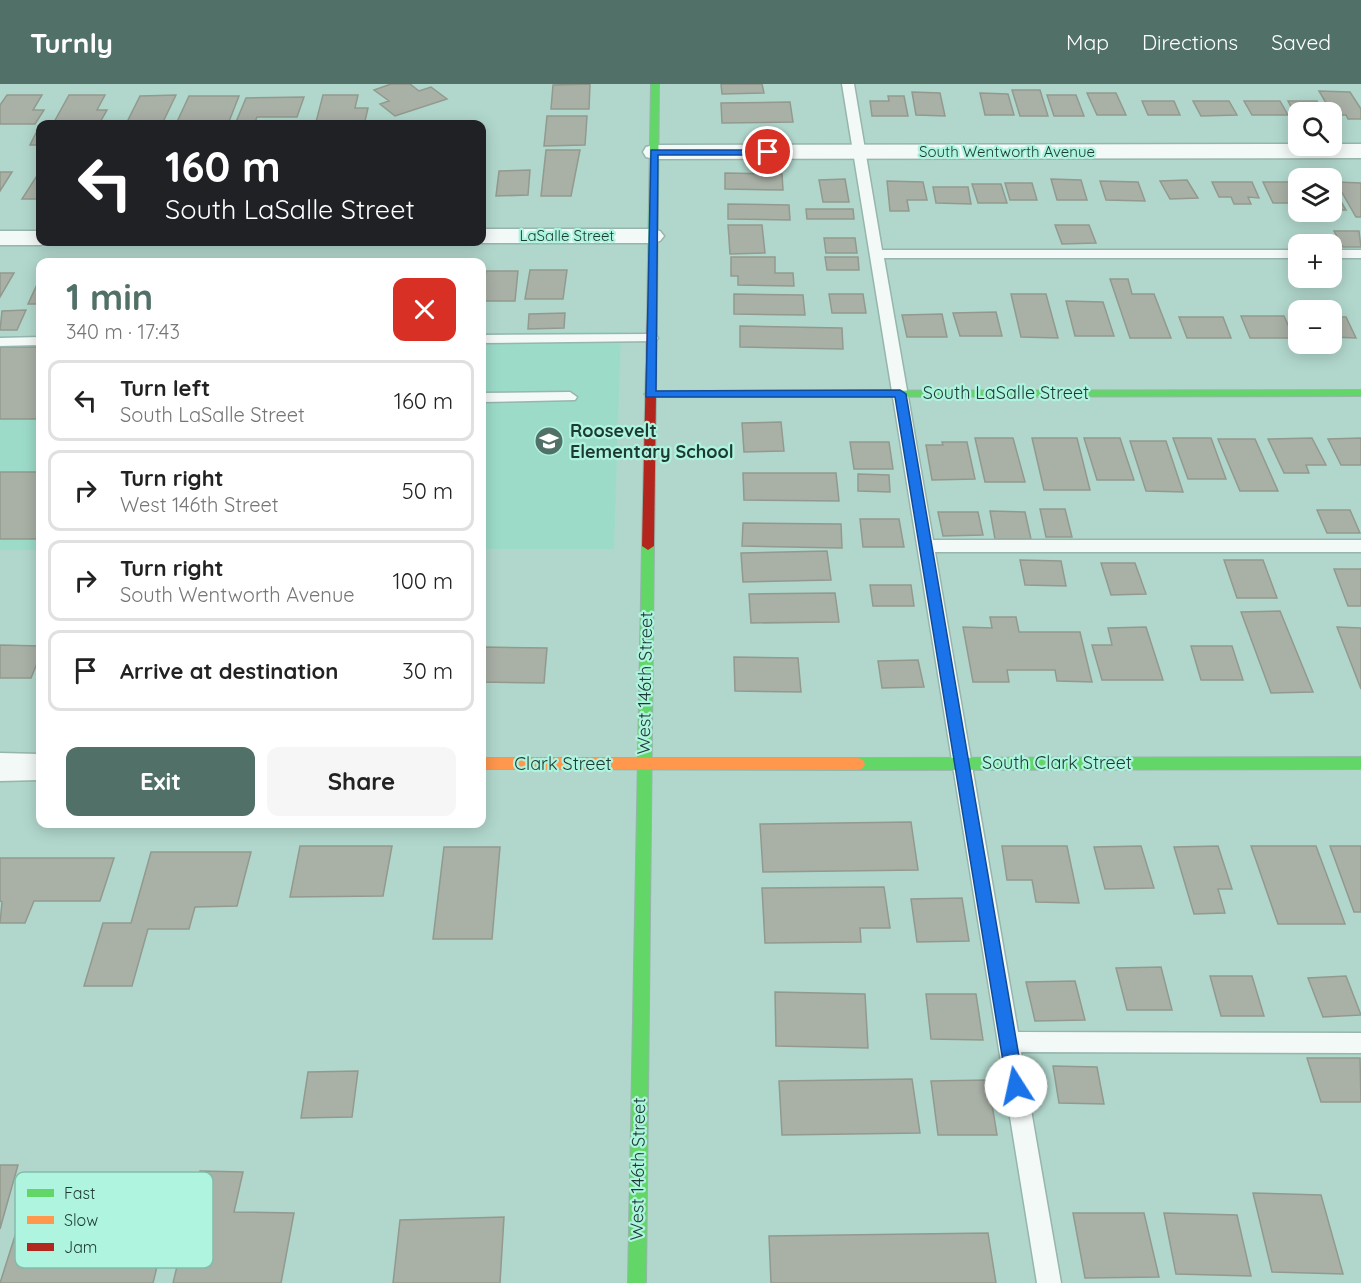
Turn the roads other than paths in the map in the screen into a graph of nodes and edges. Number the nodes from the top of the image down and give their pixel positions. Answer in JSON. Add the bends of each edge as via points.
{"nodes":[{"id":1,"x":655,"y":84,"type":"edge"},
{"id":2,"x":848,"y":84,"type":"edge"},
{"id":3,"x":1361,"y":151,"type":"edge"},
{"id":4,"x":654,"y":152,"type":"junction"},
{"id":5,"x":860,"y":152,"type":"junction"},
{"id":6,"x":486,"y":236,"type":"edge"},
{"id":7,"x":652,"y":236,"type":"junction"},
{"id":8,"x":0,"y":238,"type":"edge"},
{"id":9,"x":36,"y":238,"type":"edge"},
{"id":10,"x":876,"y":254,"type":"junction"},
{"id":11,"x":1288,"y":254,"type":"edge"},
{"id":12,"x":1342,"y":254,"type":"edge"},
{"id":13,"x":1361,"y":254,"type":"edge"},
{"id":14,"x":651,"y":338,"type":"junction"},
{"id":15,"x":486,"y":339,"type":"edge"},
{"id":16,"x":36,"y":341,"type":"edge"},
{"id":17,"x":0,"y":342,"type":"edge"},
{"id":18,"x":1361,"y":393,"type":"edge"},
{"id":19,"x":650,"y":394,"type":"junction"},
{"id":20,"x":900,"y":394,"type":"junction"},
{"id":21,"x":570,"y":397,"type":"dead end"},
{"id":22,"x":486,"y":398,"type":"edge"},
{"id":23,"x":925,"y":546,"type":"junction"},
{"id":24,"x":1361,"y":546,"type":"edge"},
{"id":25,"x":1361,"y":763,"type":"edge"},
{"id":26,"x":486,"y":764,"type":"edge"},
{"id":27,"x":644,"y":764,"type":"junction"},
{"id":28,"x":962,"y":764,"type":"junction"},
{"id":29,"x":0,"y":767,"type":"edge"},
{"id":30,"x":36,"y":767,"type":"edge"},
{"id":31,"x":1009,"y":1042,"type":"junction"},
{"id":32,"x":1361,"y":1043,"type":"edge"},
{"id":33,"x":637,"y":1283,"type":"edge"},
{"id":34,"x":1049,"y":1283,"type":"edge"}],
"edges":[{"from":1,"to":4,"type":"street","name":"West 146th Street"},
{"from":2,"to":5,"type":"lane"},
{"from":3,"to":5,"type":"street","name":"South Wentworth Avenue"},
{"from":4,"to":5,"type":"street","name":"South Wentworth Avenue"},
{"from":4,"to":7,"type":"street","name":"West 146th Street"},
{"from":5,"to":10,"type":"lane"},
{"from":6,"to":7,"type":"street","name":"LaSalle Street"},
{"from":7,"to":14,"type":"street","name":"West 146th Street"},
{"from":8,"to":9,"type":"street"},
{"from":10,"to":11,"type":"lane"},
{"from":10,"to":20,"type":"lane"},
{"from":12,"to":13,"type":"lane"},
{"from":14,"to":15,"type":"lane"},
{"from":14,"to":19,"type":"street","name":"West 146th Street"},
{"from":16,"to":17,"type":"lane"},
{"from":18,"to":20,"type":"street","name":"South LaSalle Street"},
{"from":19,"to":20,"type":"street","name":"South LaSalle Street"},
{"from":19,"to":27,"type":"street","name":"West 146th Street"},
{"from":20,"to":23,"type":"lane"},
{"from":21,"to":22,"type":"lane"},
{"from":23,"to":24,"type":"lane"},
{"from":23,"to":28,"type":"lane"},
{"from":25,"to":28,"type":"street","name":"South Clark Street"},
{"from":26,"to":27,"type":"street","name":"Clark Street"},
{"from":27,"to":28,"type":"street","name":"South Clark Street"},
{"from":27,"to":33,"type":"street","name":"West 146th Street"},
{"from":28,"to":31,"type":"lane"},
{"from":29,"to":30,"type":"street"},
{"from":31,"to":32,"type":"lane"},
{"from":31,"to":34,"type":"lane"}]}
